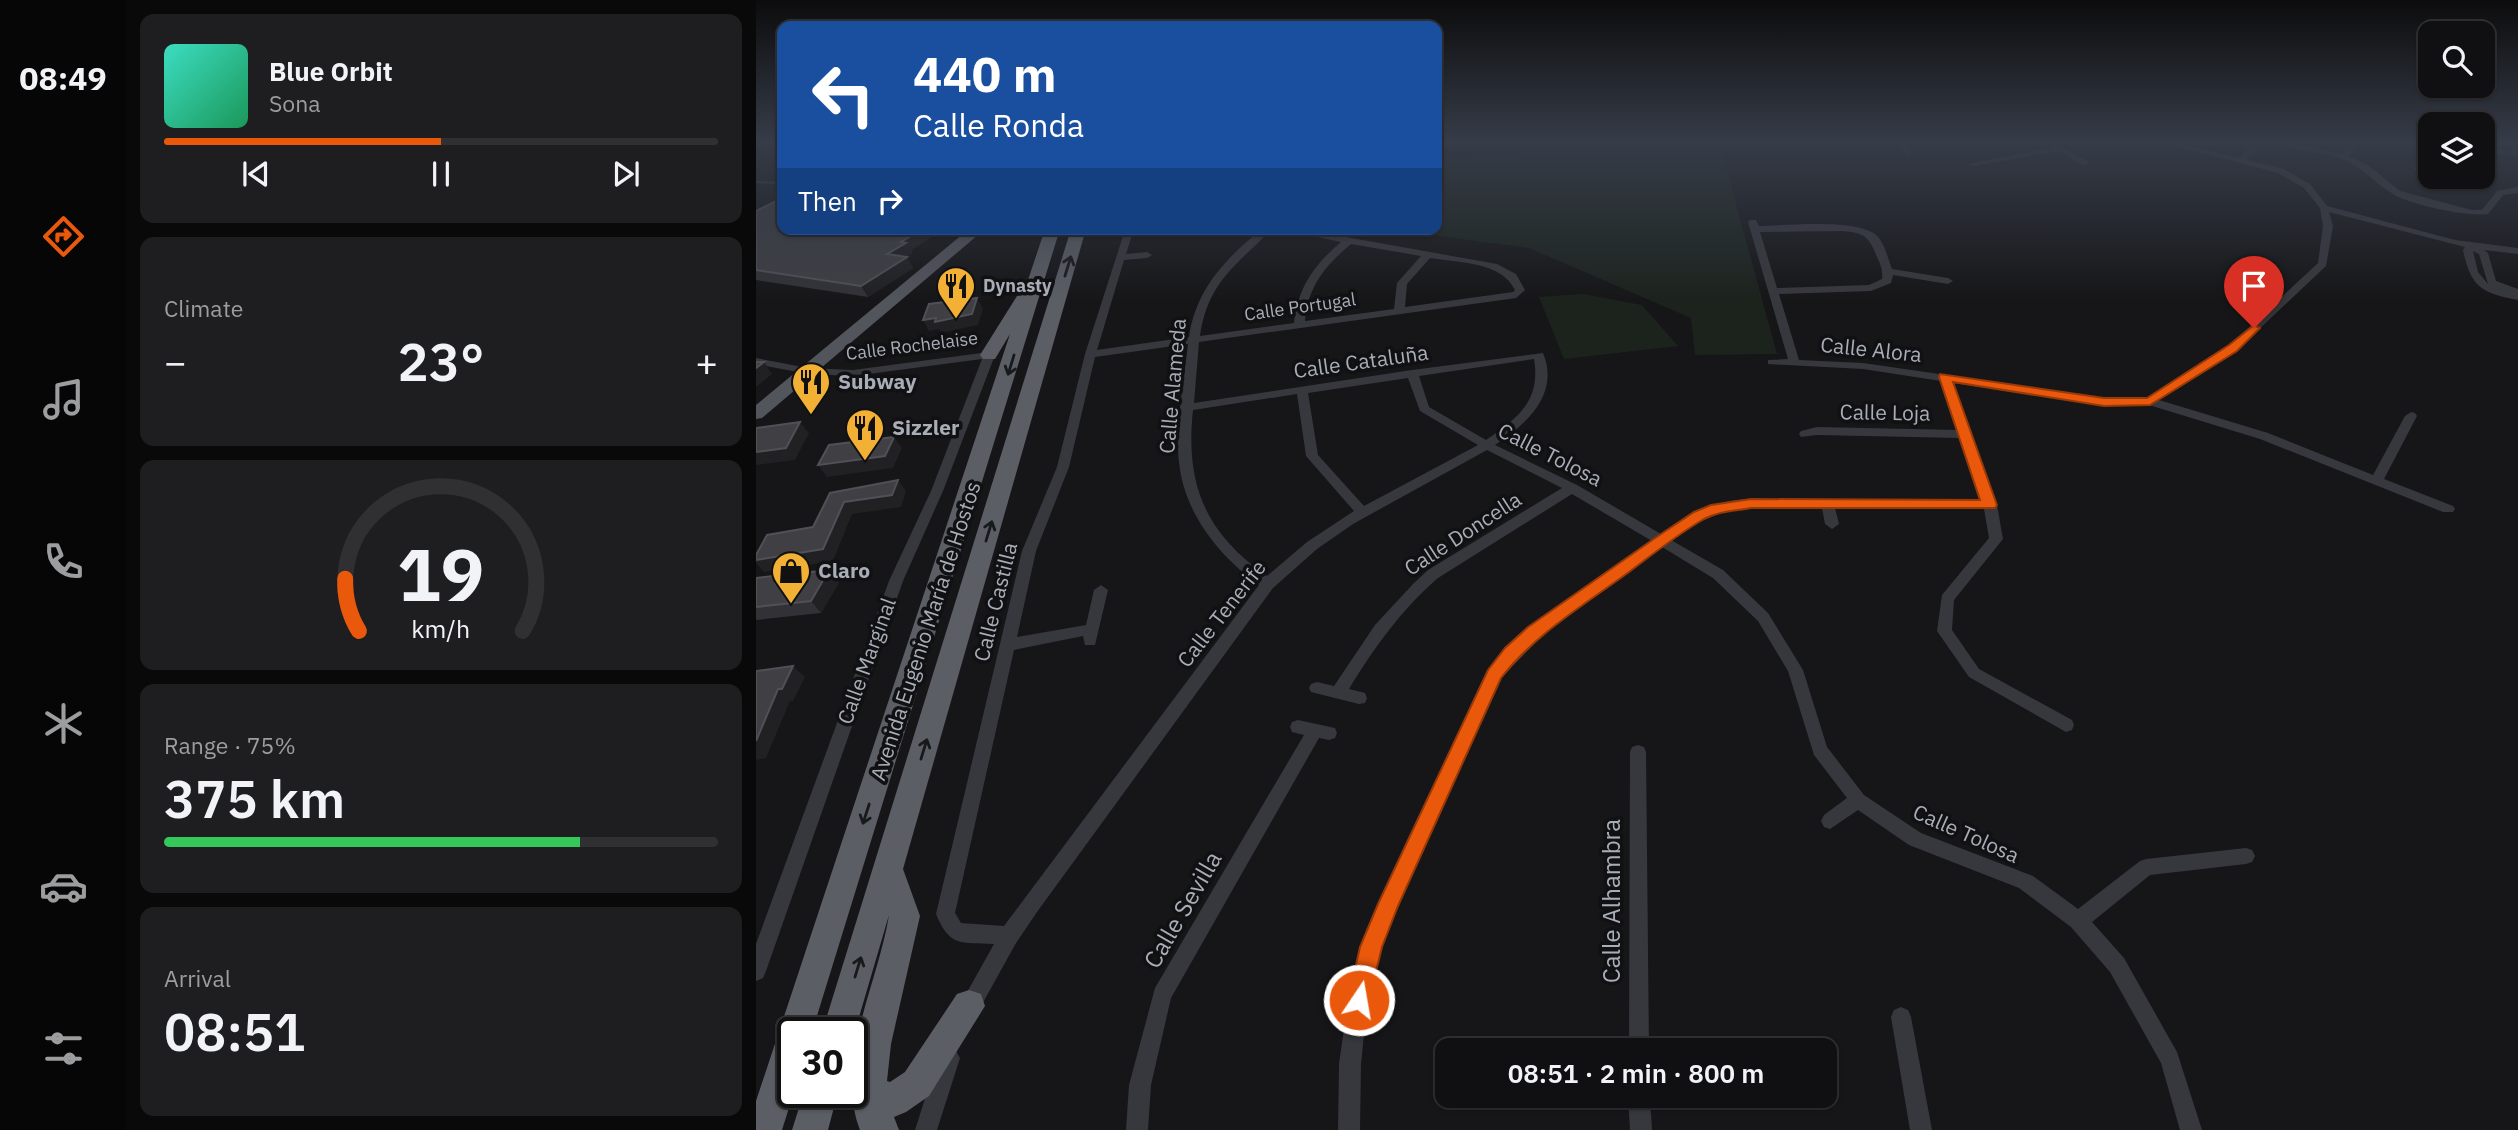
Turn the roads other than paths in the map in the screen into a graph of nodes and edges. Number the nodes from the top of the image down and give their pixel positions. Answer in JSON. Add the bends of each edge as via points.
{"nodes":[{"id":1,"x":2314,"y":195,"type":"edge"},
{"id":2,"x":2404,"y":195,"type":"edge"},
{"id":3,"x":2499,"y":195,"type":"edge"},
{"id":4,"x":2324,"y":208,"type":"junction"},
{"id":5,"x":971,"y":235,"type":"edge"},
{"id":6,"x":1051,"y":235,"type":"edge"},
{"id":7,"x":1077,"y":235,"type":"edge"},
{"id":8,"x":1127,"y":235,"type":"dead end"},
{"id":9,"x":1260,"y":235,"type":"edge"},
{"id":10,"x":1316,"y":235,"type":"edge"},
{"id":11,"x":1348,"y":241,"type":"junction"},
{"id":12,"x":2471,"y":245,"type":"junction"},
{"id":13,"x":2518,"y":251,"type":"edge"},
{"id":14,"x":1428,"y":254,"type":"junction"},
{"id":15,"x":1147,"y":255,"type":"dead end"},
{"id":16,"x":1120,"y":258,"type":"junction"},
{"id":17,"x":1888,"y":271,"type":"junction"},
{"id":18,"x":1040,"y":274,"type":"junction"},
{"id":19,"x":1948,"y":281,"type":"dead end"},
{"id":20,"x":2492,"y":283,"type":"junction"},
{"id":21,"x":2479,"y":285,"type":"junction"},
{"id":22,"x":1773,"y":291,"type":"junction"},
{"id":23,"x":2518,"y":295,"type":"edge"},
{"id":24,"x":1399,"y":312,"type":"junction"},
{"id":25,"x":1299,"y":325,"type":"junction"},
{"id":26,"x":1194,"y":339,"type":"junction"},
{"id":27,"x":1090,"y":354,"type":"junction"},
{"id":28,"x":989,"y":355,"type":"junction"},
{"id":29,"x":1539,"y":355,"type":"joint"},
{"id":30,"x":756,"y":361,"type":"edge"},
{"id":31,"x":1772,"y":362,"type":"dead end"},
{"id":32,"x":1794,"y":362,"type":"junction"},
{"id":33,"x":807,"y":371,"type":"junction"},
{"id":34,"x":1412,"y":373,"type":"junction"},
{"id":35,"x":1945,"y":377,"type":"junction"},
{"id":36,"x":1302,"y":390,"type":"junction"},
{"id":37,"x":2150,"y":401,"type":"junction"},
{"id":38,"x":1188,"y":407,"type":"junction"},
{"id":39,"x":756,"y":414,"type":"edge"},
{"id":40,"x":2412,"y":416,"type":"dead end"},
{"id":41,"x":1805,"y":434,"type":"dead end"},
{"id":42,"x":1964,"y":434,"type":"junction"},
{"id":43,"x":1486,"y":445,"type":"junction"},
{"id":44,"x":2376,"y":482,"type":"junction"},
{"id":45,"x":1572,"y":488,"type":"junction"},
{"id":46,"x":1827,"y":503,"type":"junction"},
{"id":47,"x":1990,"y":505,"type":"junction"},
{"id":48,"x":2448,"y":509,"type":"dead end"},
{"id":49,"x":1362,"y":512,"type":"junction"},
{"id":50,"x":1832,"y":524,"type":"dead end"},
{"id":51,"x":1663,"y":540,"type":"junction"},
{"id":52,"x":1268,"y":584,"type":"junction"},
{"id":53,"x":1101,"y":590,"type":"dead end"},
{"id":54,"x":1007,"y":645,"type":"junction"},
{"id":55,"x":1317,"y":688,"type":"dead end"},
{"id":56,"x":1338,"y":693,"type":"junction"},
{"id":57,"x":1359,"y":698,"type":"dead end"},
{"id":58,"x":2066,"y":725,"type":"dead end"},
{"id":59,"x":1314,"y":730,"type":"dead end"},
{"id":60,"x":1638,"y":752,"type":"dead end"},
{"id":61,"x":1858,"y":800,"type":"junction"},
{"id":62,"x":1829,"y":821,"type":"dead end"},
{"id":63,"x":2246,"y":856,"type":"dead end"},
{"id":64,"x":888,"y":870,"type":"junction"},
{"id":65,"x":2078,"y":921,"type":"junction"},
{"id":66,"x":1009,"y":936,"type":"junction"},
{"id":67,"x":756,"y":971,"type":"edge"},
{"id":68,"x":969,"y":1006,"type":"junction"},
{"id":69,"x":800,"y":1017,"type":"edge"},
{"id":70,"x":844,"y":1017,"type":"edge"},
{"id":71,"x":1901,"y":1017,"type":"dead end"},
{"id":72,"x":1639,"y":1038,"type":"edge"},
{"id":73,"x":777,"y":1090,"type":"edge"},
{"id":74,"x":868,"y":1094,"type":"junction"},
{"id":75,"x":816,"y":1108,"type":"edge"},
{"id":76,"x":1640,"y":1108,"type":"edge"},
{"id":77,"x":764,"y":1130,"type":"edge"},
{"id":78,"x":810,"y":1130,"type":"edge"},
{"id":79,"x":881,"y":1130,"type":"edge"},
{"id":80,"x":926,"y":1130,"type":"edge"},
{"id":81,"x":1137,"y":1130,"type":"edge"},
{"id":82,"x":1349,"y":1130,"type":"edge"},
{"id":83,"x":1641,"y":1130,"type":"edge"},
{"id":84,"x":1921,"y":1130,"type":"edge"},
{"id":85,"x":2191,"y":1130,"type":"edge"}],
"edges":[{"from":1,"to":4,"type":"street"},
{"from":2,"to":3,"type":"street","via":[[2472,213],[2485,212]]},
{"from":4,"to":12,"type":"street"},
{"from":4,"to":37,"type":"street","via":[[2328,226],[2323,264],[2233,348]]},
{"from":5,"to":33,"type":"main road"},
{"from":6,"to":18,"type":"highway","name":"Avenida Eugenio María de Hostos"},
{"from":64,"to":7,"type":"highway","name":"Avenida Eugenio María de Hostos","one_way":true},
{"from":8,"to":16,"type":"street","name":"Calle Castilla"},
{"from":9,"to":26,"type":"street","name":"Calle Alameda","via":[[1212,285],[1199,310]]},
{"from":10,"to":11,"type":"street"},
{"from":11,"to":14,"type":"street"},
{"from":11,"to":25,"type":"street","via":[[1309,281],[1300,303]]},
{"from":12,"to":13,"type":"street"},
{"from":12,"to":20,"type":"street","via":[[2483,253]]},
{"from":12,"to":21,"type":"street","via":[[2473,277]]},
{"from":14,"to":24,"type":"street","via":[[1402,283]]},
{"from":14,"to":24,"type":"street","name":"Calle Portugal","via":[[1497,267],[1513,276],[1520,290],[1516,295]]},
{"from":15,"to":16,"type":"street"},
{"from":16,"to":27,"type":"street","name":"Calle Castilla"},
{"from":17,"to":19,"type":"street"},
{"from":17,"to":22,"type":"street","via":[[1887,281],[1871,288]]},
{"from":17,"to":22,"type":"street","via":[[1874,238],[1860,230],[1754,225]]},
{"from":18,"to":28,"type":"highway"},
{"from":18,"to":69,"type":"highway","name":"Avenida Eugenio María de Hostos","one_way":true},
{"from":20,"to":21,"type":"street"},
{"from":20,"to":23,"type":"street"},
{"from":21,"to":23,"type":"street"},
{"from":22,"to":32,"type":"street"},
{"from":24,"to":25,"type":"street","name":"Calle Portugal"},
{"from":25,"to":26,"type":"street","name":"Calle Portugal"},
{"from":26,"to":27,"type":"street","name":"Calle Portugal"},
{"from":26,"to":38,"type":"street","name":"Calle Alameda"},
{"from":27,"to":54,"type":"street","name":"Calle Castilla","via":[[1063,467],[1028,551]]},
{"from":28,"to":33,"type":"street","name":"Calle Rochelaise","via":[[853,373]]},
{"from":28,"to":67,"type":"street","name":"Calle Marginal","via":[[937,491],[896,581]]},
{"from":29,"to":34,"type":"street","name":"Calle Cataluña"},
{"from":29,"to":43,"type":"street","name":"Calle Tenerife","via":[[1544,377],[1537,399],[1517,424]]},
{"from":30,"to":33,"type":"street","name":"Calle Rochelaise"},
{"from":31,"to":32,"type":"street","name":"Calle Alora"},
{"from":32,"to":35,"type":"street","name":"Calle Alora"},
{"from":33,"to":39,"type":"main road"},
{"from":34,"to":36,"type":"street","name":"Calle Cataluña"},
{"from":34,"to":43,"type":"street","name":"Calle Tolosa","via":[[1424,409]]},
{"from":35,"to":37,"type":"street","name":"Calle Alora","via":[[2104,402]]},
{"from":35,"to":42,"type":"street"},
{"from":36,"to":38,"type":"street","name":"Calle Cataluña"},
{"from":36,"to":49,"type":"street","via":[[1312,456]]},
{"from":37,"to":44,"type":"street","via":[[2264,436]]},
{"from":38,"to":52,"type":"street","name":"Calle Alameda","via":[[1185,462],[1193,498],[1245,569]]},
{"from":40,"to":44,"type":"street"},
{"from":41,"to":42,"type":"street","name":"Calle Loja"},
{"from":42,"to":47,"type":"street"},
{"from":43,"to":45,"type":"street","name":"Calle Tolosa"},
{"from":43,"to":49,"type":"street","name":"Calle Tenerife"},
{"from":44,"to":48,"type":"street"},
{"from":45,"to":51,"type":"street","name":"Calle Tolosa"},
{"from":45,"to":56,"type":"street","name":"Calle Doncella","via":[[1415,589],[1375,634]]},
{"from":46,"to":47,"type":"street"},
{"from":46,"to":50,"type":"street"},
{"from":46,"to":51,"type":"street","via":[[1733,504],[1699,516]]},
{"from":47,"to":58,"type":"street","via":[[1996,539],[1947,599],[1944,631],[1974,673]]},
{"from":49,"to":52,"type":"street","name":"Calle Tenerife","via":[[1309,545]]},
{"from":51,"to":61,"type":"street","name":"Calle Tolosa","via":[[1718,574],[1763,617],[1795,670],[1820,750]]},
{"from":51,"to":82,"type":"street","via":[[1534,632],[1494,675],[1371,947],[1353,1039]]},
{"from":52,"to":66,"type":"street","name":"Calle Tenerife"},
{"from":53,"to":54,"type":"street","via":[[1092,635]]},
{"from":54,"to":66,"type":"street","name":"Calle Castilla","via":[[946,914],[956,932]]},
{"from":55,"to":56,"type":"street"},
{"from":56,"to":57,"type":"street"},
{"from":59,"to":81,"type":"street","name":"Calle Sevilla","via":[[1162,995],[1140,1086]]},
{"from":60,"to":72,"type":"street","name":"Calle Alhambra"},
{"from":61,"to":62,"type":"street"},
{"from":61,"to":65,"type":"street","name":"Calle Tolosa","via":[[1915,839],[2026,882]]},
{"from":63,"to":65,"type":"street","via":[[2146,867]]},
{"from":70,"to":64,"type":"highway","name":"Avenida Eugenio María de Hostos","one_way":true},
{"from":64,"to":74,"type":"highway","via":[[905,916],[874,1044]]},
{"from":65,"to":85,"type":"street","name":"Calle Tolosa","via":[[2117,965],[2170,1059]]},
{"from":66,"to":68,"type":"street"},
{"from":68,"to":74,"type":"highway","via":[[906,1095],[894,1101]]},
{"from":68,"to":80,"type":"street"},
{"from":71,"to":84,"type":"street"},
{"from":73,"to":77,"type":"highway"},
{"from":74,"to":79,"type":"highway","via":[[870,1112]]},
{"from":75,"to":78,"type":"highway"},
{"from":76,"to":83,"type":"street"}]}
